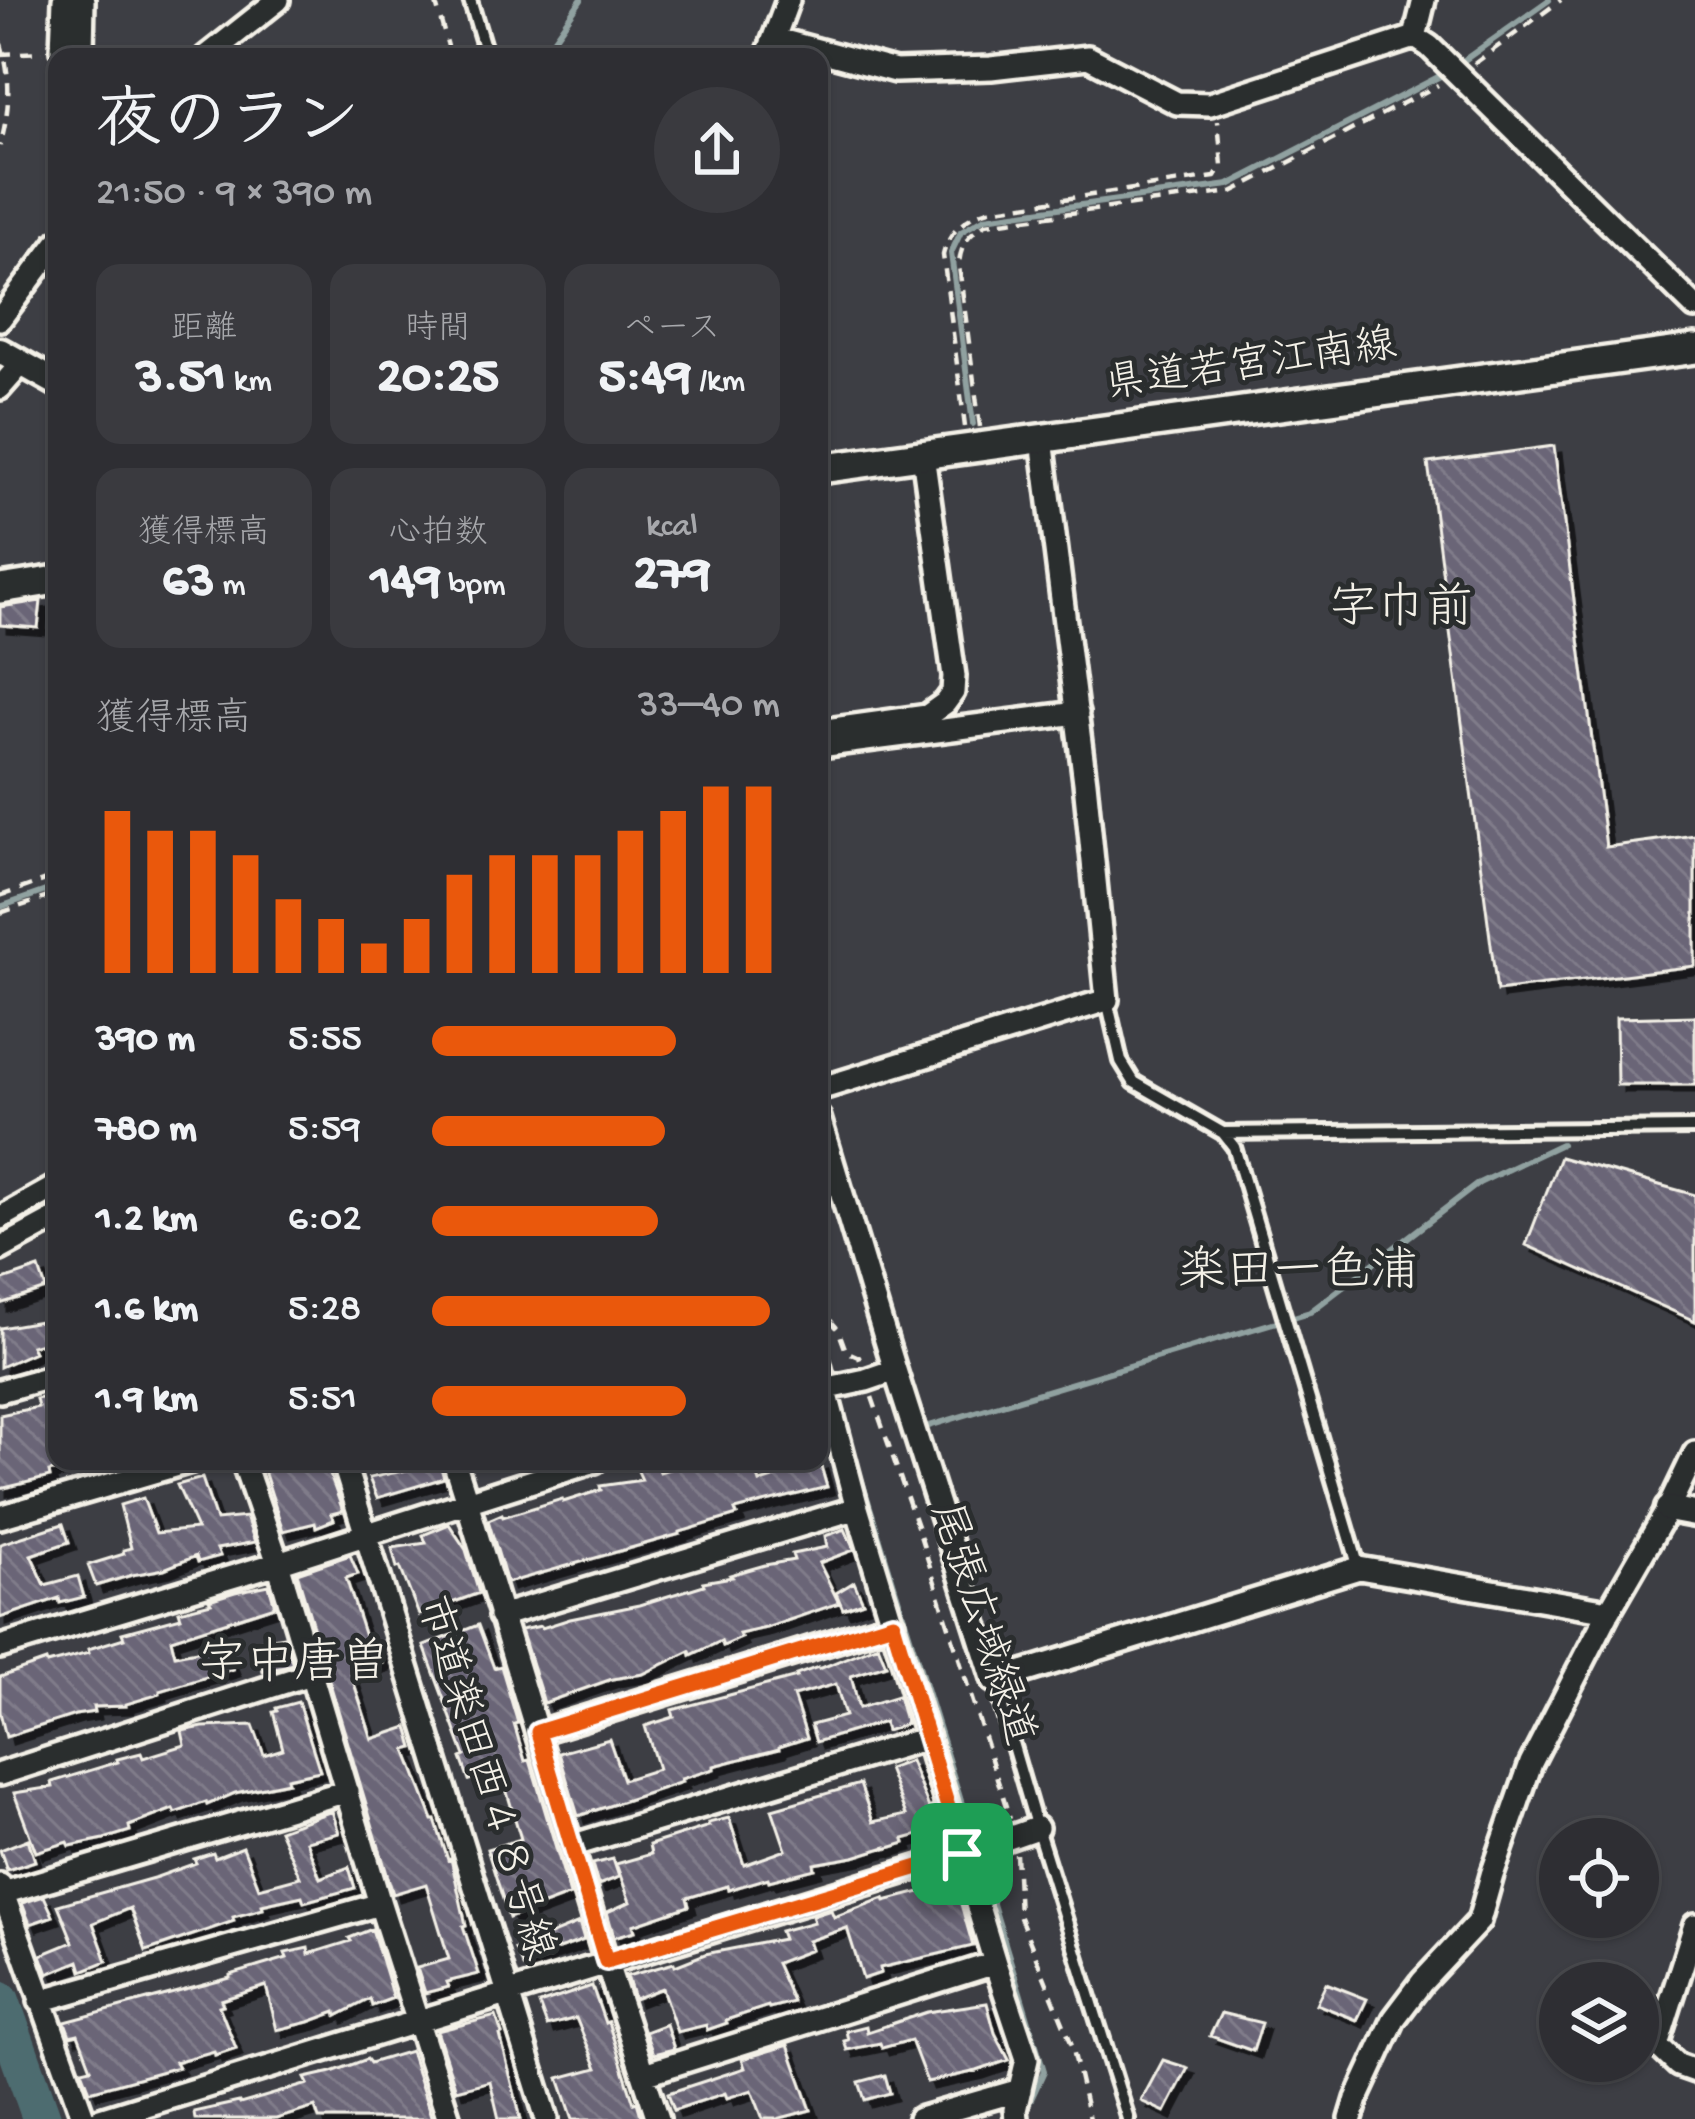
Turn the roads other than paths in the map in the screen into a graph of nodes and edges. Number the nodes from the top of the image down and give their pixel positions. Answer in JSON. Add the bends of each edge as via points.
{"nodes":[{"id":1,"x":64,"y":0,"type":"edge"},
{"id":2,"x":82,"y":0,"type":"edge"},
{"id":3,"x":278,"y":0,"type":"edge"},
{"id":4,"x":470,"y":0,"type":"edge"},
{"id":5,"x":788,"y":0,"type":"edge"},
{"id":6,"x":1424,"y":0,"type":"edge"},
{"id":7,"x":1414,"y":37,"type":"junction"},
{"id":8,"x":72,"y":48,"type":"edge"},
{"id":9,"x":72,"y":48,"type":"edge"},
{"id":10,"x":217,"y":48,"type":"edge"},
{"id":11,"x":484,"y":48,"type":"edge"},
{"id":12,"x":771,"y":48,"type":"edge"},
{"id":13,"x":828,"y":59,"type":"edge"},
{"id":14,"x":48,"y":255,"type":"edge"},
{"id":15,"x":1695,"y":307,"type":"edge"},
{"id":16,"x":0,"y":320,"type":"edge"},
{"id":17,"x":1695,"y":349,"type":"edge"},
{"id":18,"x":11,"y":357,"type":"edge"},
{"id":19,"x":48,"y":378,"type":"edge"},
{"id":20,"x":0,"y":388,"type":"edge"},
{"id":21,"x":1042,"y":440,"type":"junction"},
{"id":22,"x":923,"y":455,"type":"junction"},
{"id":23,"x":828,"y":468,"type":"edge"},
{"id":24,"x":48,"y":581,"type":"edge"},
{"id":25,"x":0,"y":589,"type":"edge"},
{"id":26,"x":1077,"y":713,"type":"junction"},
{"id":27,"x":828,"y":730,"type":"edge"},
{"id":28,"x":828,"y":745,"type":"edge"},
{"id":29,"x":1107,"y":1000,"type":"junction"},
{"id":30,"x":828,"y":1086,"type":"edge"},
{"id":31,"x":1695,"y":1128,"type":"edge"},
{"id":32,"x":1223,"y":1132,"type":"junction"},
{"id":33,"x":828,"y":1148,"type":"edge"},
{"id":34,"x":48,"y":1191,"type":"edge"},
{"id":35,"x":0,"y":1218,"type":"edge"},
{"id":36,"x":48,"y":1223,"type":"edge"},
{"id":37,"x":0,"y":1249,"type":"edge"},
{"id":38,"x":895,"y":1370,"type":"junction"},
{"id":39,"x":48,"y":1378,"type":"edge"},
{"id":40,"x":828,"y":1388,"type":"edge"},
{"id":41,"x":0,"y":1391,"type":"edge"},
{"id":42,"x":828,"y":1409,"type":"edge"},
{"id":43,"x":1695,"y":1453,"type":"edge"},
{"id":44,"x":159,"y":1470,"type":"edge"},
{"id":45,"x":246,"y":1470,"type":"edge"},
{"id":46,"x":347,"y":1470,"type":"edge"},
{"id":47,"x":457,"y":1470,"type":"edge"},
{"id":48,"x":567,"y":1470,"type":"edge"},
{"id":49,"x":466,"y":1502,"type":"junction"},
{"id":50,"x":857,"y":1508,"type":"junction"},
{"id":51,"x":1668,"y":1509,"type":"junction"},
{"id":52,"x":1695,"y":1514,"type":"edge"},
{"id":53,"x":0,"y":1517,"type":"edge"},
{"id":54,"x":366,"y":1534,"type":"junction"},
{"id":55,"x":278,"y":1563,"type":"junction"},
{"id":56,"x":1359,"y":1568,"type":"junction"},
{"id":57,"x":1609,"y":1612,"type":"junction"},
{"id":58,"x":500,"y":1616,"type":"junction"},
{"id":59,"x":893,"y":1623,"type":"junction"},
{"id":60,"x":0,"y":1647,"type":"edge"},
{"id":61,"x":310,"y":1674,"type":"junction"},
{"id":62,"x":994,"y":1681,"type":"junction"},
{"id":63,"x":538,"y":1732,"type":"junction"},
{"id":64,"x":927,"y":1738,"type":"junction"},
{"id":65,"x":0,"y":1774,"type":"edge"},
{"id":66,"x":347,"y":1791,"type":"junction"},
{"id":67,"x":1026,"y":1832,"type":"junction"},
{"id":68,"x":572,"y":1846,"type":"junction"},
{"id":69,"x":971,"y":1850,"type":"junction"},
{"id":70,"x":2,"y":1889,"type":"edge"},
{"id":71,"x":380,"y":1904,"type":"junction"},
{"id":72,"x":1695,"y":1925,"type":"edge"},
{"id":73,"x":606,"y":1961,"type":"junction"},
{"id":74,"x":994,"y":1963,"type":"junction"},
{"id":75,"x":508,"y":1994,"type":"junction"},
{"id":76,"x":40,"y":2001,"type":"junction"},
{"id":77,"x":418,"y":2020,"type":"junction"},
{"id":78,"x":1695,"y":2071,"type":"edge"},
{"id":79,"x":644,"y":2074,"type":"junction"},
{"id":80,"x":1020,"y":2090,"type":"junction"},
{"id":81,"x":83,"y":2119,"type":"edge"},
{"id":82,"x":100,"y":2119,"type":"edge"},
{"id":83,"x":449,"y":2119,"type":"edge"},
{"id":84,"x":547,"y":2119,"type":"edge"},
{"id":85,"x":658,"y":2119,"type":"edge"},
{"id":86,"x":919,"y":2119,"type":"edge"},
{"id":87,"x":1016,"y":2119,"type":"edge"},
{"id":88,"x":1128,"y":2119,"type":"edge"},
{"id":89,"x":1351,"y":2119,"type":"edge"}],
"edges":[{"from":1,"to":8,"type":"street"},
{"from":2,"to":9,"type":"street"},
{"from":3,"to":10,"type":"street"},
{"from":4,"to":11,"type":"lane"},
{"from":5,"to":12,"type":"street"},
{"from":6,"to":7,"type":"street"},
{"from":7,"to":13,"type":"street","via":[[1214,104],[1178,103],[1088,57],[895,71]]},
{"from":7,"to":15,"type":"street"},
{"from":14,"to":16,"type":"street"},
{"from":17,"to":21,"type":"main road","name":"県道若宮江南線"},
{"from":18,"to":19,"type":"street"},
{"from":18,"to":20,"type":"street"},
{"from":21,"to":22,"type":"main road","name":"県道若宮江南線"},
{"from":21,"to":26,"type":"street"},
{"from":22,"to":23,"type":"main road","name":"県道若宮江南線"},
{"from":22,"to":27,"type":"street","via":[[952,692],[927,716]]},
{"from":24,"to":25,"type":"main road"},
{"from":26,"to":28,"type":"street"},
{"from":26,"to":29,"type":"street"},
{"from":29,"to":30,"type":"street"},
{"from":29,"to":32,"type":"lane","via":[[1120,1061],[1134,1082]]},
{"from":31,"to":32,"type":"lane"},
{"from":32,"to":56,"type":"lane","via":[[1234,1147]]},
{"from":33,"to":38,"type":"street"},
{"from":34,"to":35,"type":"street"},
{"from":36,"to":37,"type":"street"},
{"from":38,"to":40,"type":"street"},
{"from":38,"to":62,"type":"street"},
{"from":39,"to":41,"type":"street"},
{"from":42,"to":50,"type":"street"},
{"from":43,"to":51,"type":"street"},
{"from":44,"to":53,"type":"street"},
{"from":45,"to":55,"type":"street"},
{"from":46,"to":54,"type":"street","name":"市道楽田西４８号線"},
{"from":47,"to":49,"type":"street"},
{"from":48,"to":49,"type":"street"},
{"from":49,"to":54,"type":"street"},
{"from":49,"to":58,"type":"street"},
{"from":50,"to":58,"type":"street"},
{"from":50,"to":59,"type":"street"},
{"from":51,"to":52,"type":"street"},
{"from":51,"to":57,"type":"street"},
{"from":54,"to":55,"type":"street"},
{"from":54,"to":75,"type":"street","name":"市道楽田西４８号線"},
{"from":55,"to":60,"type":"street"},
{"from":55,"to":61,"type":"street"},
{"from":56,"to":57,"type":"street"},
{"from":56,"to":62,"type":"street"},
{"from":57,"to":89,"type":"street","via":[[1531,1763],[1479,1922],[1394,2019]]},
{"from":58,"to":63,"type":"street"},
{"from":59,"to":63,"type":"street"},
{"from":59,"to":64,"type":"street"},
{"from":61,"to":65,"type":"street"},
{"from":61,"to":66,"type":"street"},
{"from":62,"to":67,"type":"lane"},
{"from":63,"to":68,"type":"street"},
{"from":64,"to":68,"type":"street"},
{"from":64,"to":69,"type":"street"},
{"from":66,"to":70,"type":"street"},
{"from":66,"to":71,"type":"street"},
{"from":67,"to":69,"type":"street"},
{"from":67,"to":88,"type":"lane"},
{"from":68,"to":73,"type":"street"},
{"from":69,"to":73,"type":"street"},
{"from":69,"to":74,"type":"street"},
{"from":70,"to":76,"type":"street"},
{"from":71,"to":76,"type":"street"},
{"from":71,"to":77,"type":"street"},
{"from":72,"to":78,"type":"street","via":[[1657,2045]]},
{"from":73,"to":75,"type":"street"},
{"from":73,"to":79,"type":"street"},
{"from":74,"to":79,"type":"street"},
{"from":74,"to":80,"type":"street","via":[[1027,2059]]},
{"from":75,"to":77,"type":"street"},
{"from":75,"to":84,"type":"street","name":"市道楽田西４８号線"},
{"from":76,"to":81,"type":"street"},
{"from":77,"to":82,"type":"street"},
{"from":77,"to":83,"type":"street"},
{"from":79,"to":85,"type":"street"},
{"from":80,"to":86,"type":"street"},
{"from":80,"to":87,"type":"street"}]}
